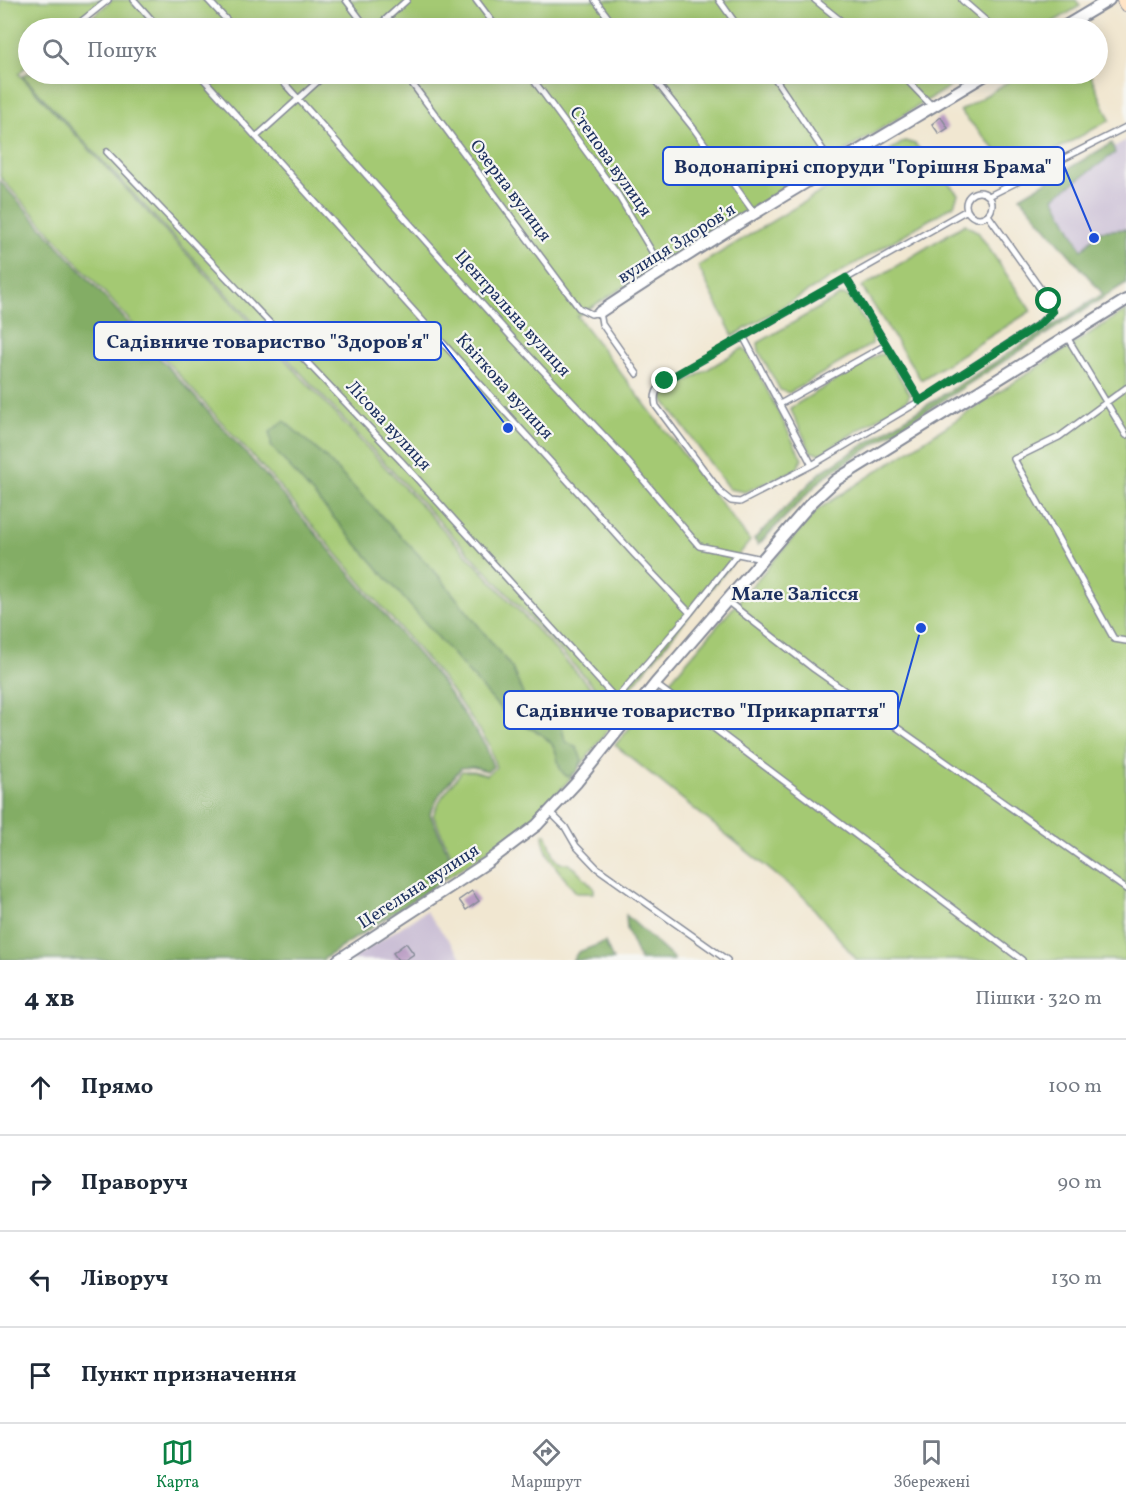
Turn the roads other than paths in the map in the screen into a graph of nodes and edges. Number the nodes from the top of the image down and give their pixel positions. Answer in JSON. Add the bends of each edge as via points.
{"nodes":[{"id":1,"x":108,"y":0,"type":"edge"},
{"id":2,"x":134,"y":0,"type":"edge"},
{"id":3,"x":208,"y":0,"type":"edge"},
{"id":4,"x":346,"y":0,"type":"edge"},
{"id":5,"x":407,"y":0,"type":"edge"},
{"id":6,"x":476,"y":0,"type":"edge"},
{"id":7,"x":595,"y":0,"type":"edge"},
{"id":8,"x":719,"y":0,"type":"edge"},
{"id":9,"x":815,"y":0,"type":"edge"},
{"id":10,"x":962,"y":0,"type":"edge"},
{"id":11,"x":1109,"y":0,"type":"edge"},
{"id":12,"x":1124,"y":0,"type":"edge"},
{"id":13,"x":1126,"y":4,"type":"edge"},
{"id":14,"x":86,"y":18,"type":"edge"},
{"id":15,"x":150,"y":18,"type":"edge"},
{"id":16,"x":225,"y":18,"type":"edge"},
{"id":17,"x":360,"y":18,"type":"edge"},
{"id":18,"x":387,"y":18,"type":"edge"},
{"id":19,"x":490,"y":18,"type":"edge"},
{"id":20,"x":608,"y":18,"type":"edge"},
{"id":21,"x":732,"y":18,"type":"edge"},
{"id":22,"x":838,"y":18,"type":"edge"},
{"id":23,"x":983,"y":18,"type":"edge"},
{"id":24,"x":1079,"y":18,"type":"edge"},
{"id":25,"x":208,"y":84,"type":"edge"},
{"id":26,"x":286,"y":84,"type":"edge"},
{"id":27,"x":315,"y":84,"type":"edge"},
{"id":28,"x":412,"y":84,"type":"edge"},
{"id":29,"x":537,"y":84,"type":"edge"},
{"id":30,"x":658,"y":84,"type":"edge"},
{"id":31,"x":779,"y":84,"type":"edge"},
{"id":32,"x":911,"y":84,"type":"edge"},
{"id":33,"x":970,"y":84,"type":"edge"},
{"id":34,"x":299,"y":98,"type":"junction"},
{"id":35,"x":932,"y":106,"type":"junction"},
{"id":36,"x":1126,"y":127,"type":"edge"},
{"id":37,"x":256,"y":137,"type":"junction"},
{"id":38,"x":107,"y":152,"type":"dead end"},
{"id":39,"x":833,"y":165,"type":"junction"},
{"id":40,"x":988,"y":196,"type":"junction"},
{"id":41,"x":967,"y":210,"type":"junction"},
{"id":42,"x":755,"y":214,"type":"junction"},
{"id":43,"x":987,"y":215,"type":"junction"},
{"id":44,"x":663,"y":270,"type":"junction"},
{"id":45,"x":846,"y":278,"type":"junction"},
{"id":46,"x":1126,"y":300,"type":"edge"},
{"id":47,"x":600,"y":312,"type":"junction"},
{"id":48,"x":743,"y":336,"type":"junction"},
{"id":49,"x":1067,"y":337,"type":"junction"},
{"id":50,"x":886,"y":345,"type":"junction"},
{"id":51,"x":637,"y":375,"type":"dead end"},
{"id":52,"x":1126,"y":388,"type":"edge"},
{"id":53,"x":920,"y":401,"type":"junction"},
{"id":54,"x":1106,"y":401,"type":"junction"},
{"id":55,"x":780,"y":404,"type":"junction"},
{"id":56,"x":1126,"y":435,"type":"edge"},
{"id":57,"x":812,"y":465,"type":"junction"},
{"id":58,"x":737,"y":554,"type":"junction"},
{"id":59,"x":762,"y":560,"type":"junction"},
{"id":60,"x":727,"y":601,"type":"junction"},
{"id":61,"x":690,"y":613,"type":"junction"},
{"id":62,"x":1126,"y":641,"type":"edge"},
{"id":63,"x":656,"y":684,"type":"junction"},
{"id":64,"x":550,"y":812,"type":"junction"},
{"id":65,"x":1126,"y":889,"type":"edge"},
{"id":66,"x":338,"y":960,"type":"edge"},
{"id":67,"x":727,"y":960,"type":"edge"},
{"id":68,"x":1022,"y":960,"type":"edge"}],
"edges":[{"from":1,"to":14,"type":"lane"},
{"from":2,"to":15,"type":"lane"},
{"from":3,"to":16,"type":"lane"},
{"from":4,"to":17,"type":"lane"},
{"from":5,"to":18,"type":"lane"},
{"from":6,"to":19,"type":"lane"},
{"from":7,"to":20,"type":"lane"},
{"from":8,"to":21,"type":"lane"},
{"from":9,"to":22,"type":"lane"},
{"from":10,"to":23,"type":"lane"},
{"from":11,"to":24,"type":"street"},
{"from":12,"to":13,"type":"main road"},
{"from":25,"to":37,"type":"lane","name":"Квіткова вулиця"},
{"from":26,"to":34,"type":"lane","name":"Центральна вулиця"},
{"from":27,"to":34,"type":"lane"},
{"from":28,"to":47,"type":"lane","name":"Озерна вулиця","via":[[579,308],[591,314]]},
{"from":29,"to":44,"type":"lane","name":"Степова вулиця","via":[[618,195]]},
{"from":30,"to":42,"type":"lane"},
{"from":31,"to":39,"type":"lane"},
{"from":32,"to":35,"type":"lane"},
{"from":33,"to":35,"type":"street","name":"вулиця Здоровʼя"},
{"from":34,"to":37,"type":"lane"},
{"from":34,"to":58,"type":"lane","name":"Центральна вулиця","via":[[699,546]]},
{"from":35,"to":39,"type":"street","name":"вулиця Здоровʼя"},
{"from":36,"to":40,"type":"lane"},
{"from":37,"to":61,"type":"lane","name":"Квіткова вулиця"},
{"from":38,"to":61,"type":"lane","name":"Лісова вулиця","via":[[401,461],[616,699]]},
{"from":39,"to":42,"type":"street","name":"вулиця Здоровʼя"},
{"from":40,"to":41,"type":"lane","via":[[972,194]]},
{"from":40,"to":43,"type":"lane","via":[[992,206]]},
{"from":41,"to":43,"type":"lane","via":[[976,218]]},
{"from":41,"to":45,"type":"lane"},
{"from":42,"to":44,"type":"street","name":"вулиця Здоровʼя"},
{"from":43,"to":53,"type":"lane","via":[[1049,301],[1052,312],[1040,324]]},
{"from":44,"to":47,"type":"street","name":"вулиця Здоровʼя"},
{"from":45,"to":48,"type":"lane"},
{"from":45,"to":50,"type":"lane"},
{"from":46,"to":49,"type":"street","name":"Цегельна вулиця"},
{"from":47,"to":51,"type":"lane","via":[[602,324]]},
{"from":48,"to":55,"type":"lane"},
{"from":48,"to":57,"type":"lane","via":[[665,381],[656,390],[656,406],[731,501],[752,497]]},
{"from":49,"to":54,"type":"lane"},
{"from":49,"to":59,"type":"street","name":"Цегельна вулиця","via":[[836,480]]},
{"from":50,"to":53,"type":"lane"},
{"from":50,"to":55,"type":"lane"},
{"from":52,"to":54,"type":"lane"},
{"from":53,"to":57,"type":"lane"},
{"from":54,"to":56,"type":"lane"},
{"from":54,"to":62,"type":"lane","via":[[1059,437],[1014,459],[1114,639]]},
{"from":55,"to":57,"type":"lane"},
{"from":58,"to":59,"type":"lane","name":"Центральна вулиця"},
{"from":58,"to":61,"type":"lane"},
{"from":59,"to":60,"type":"street","name":"Цегельна вулиця"},
{"from":60,"to":63,"type":"street","name":"Цегельна вулиця"},
{"from":60,"to":65,"type":"lane","via":[[814,669]]},
{"from":63,"to":64,"type":"street","name":"Цегельна вулиця"},
{"from":63,"to":68,"type":"lane"},
{"from":64,"to":66,"type":"street","name":"Цегельна вулиця","via":[[518,841]]},
{"from":64,"to":67,"type":"lane","via":[[597,868]]}]}
